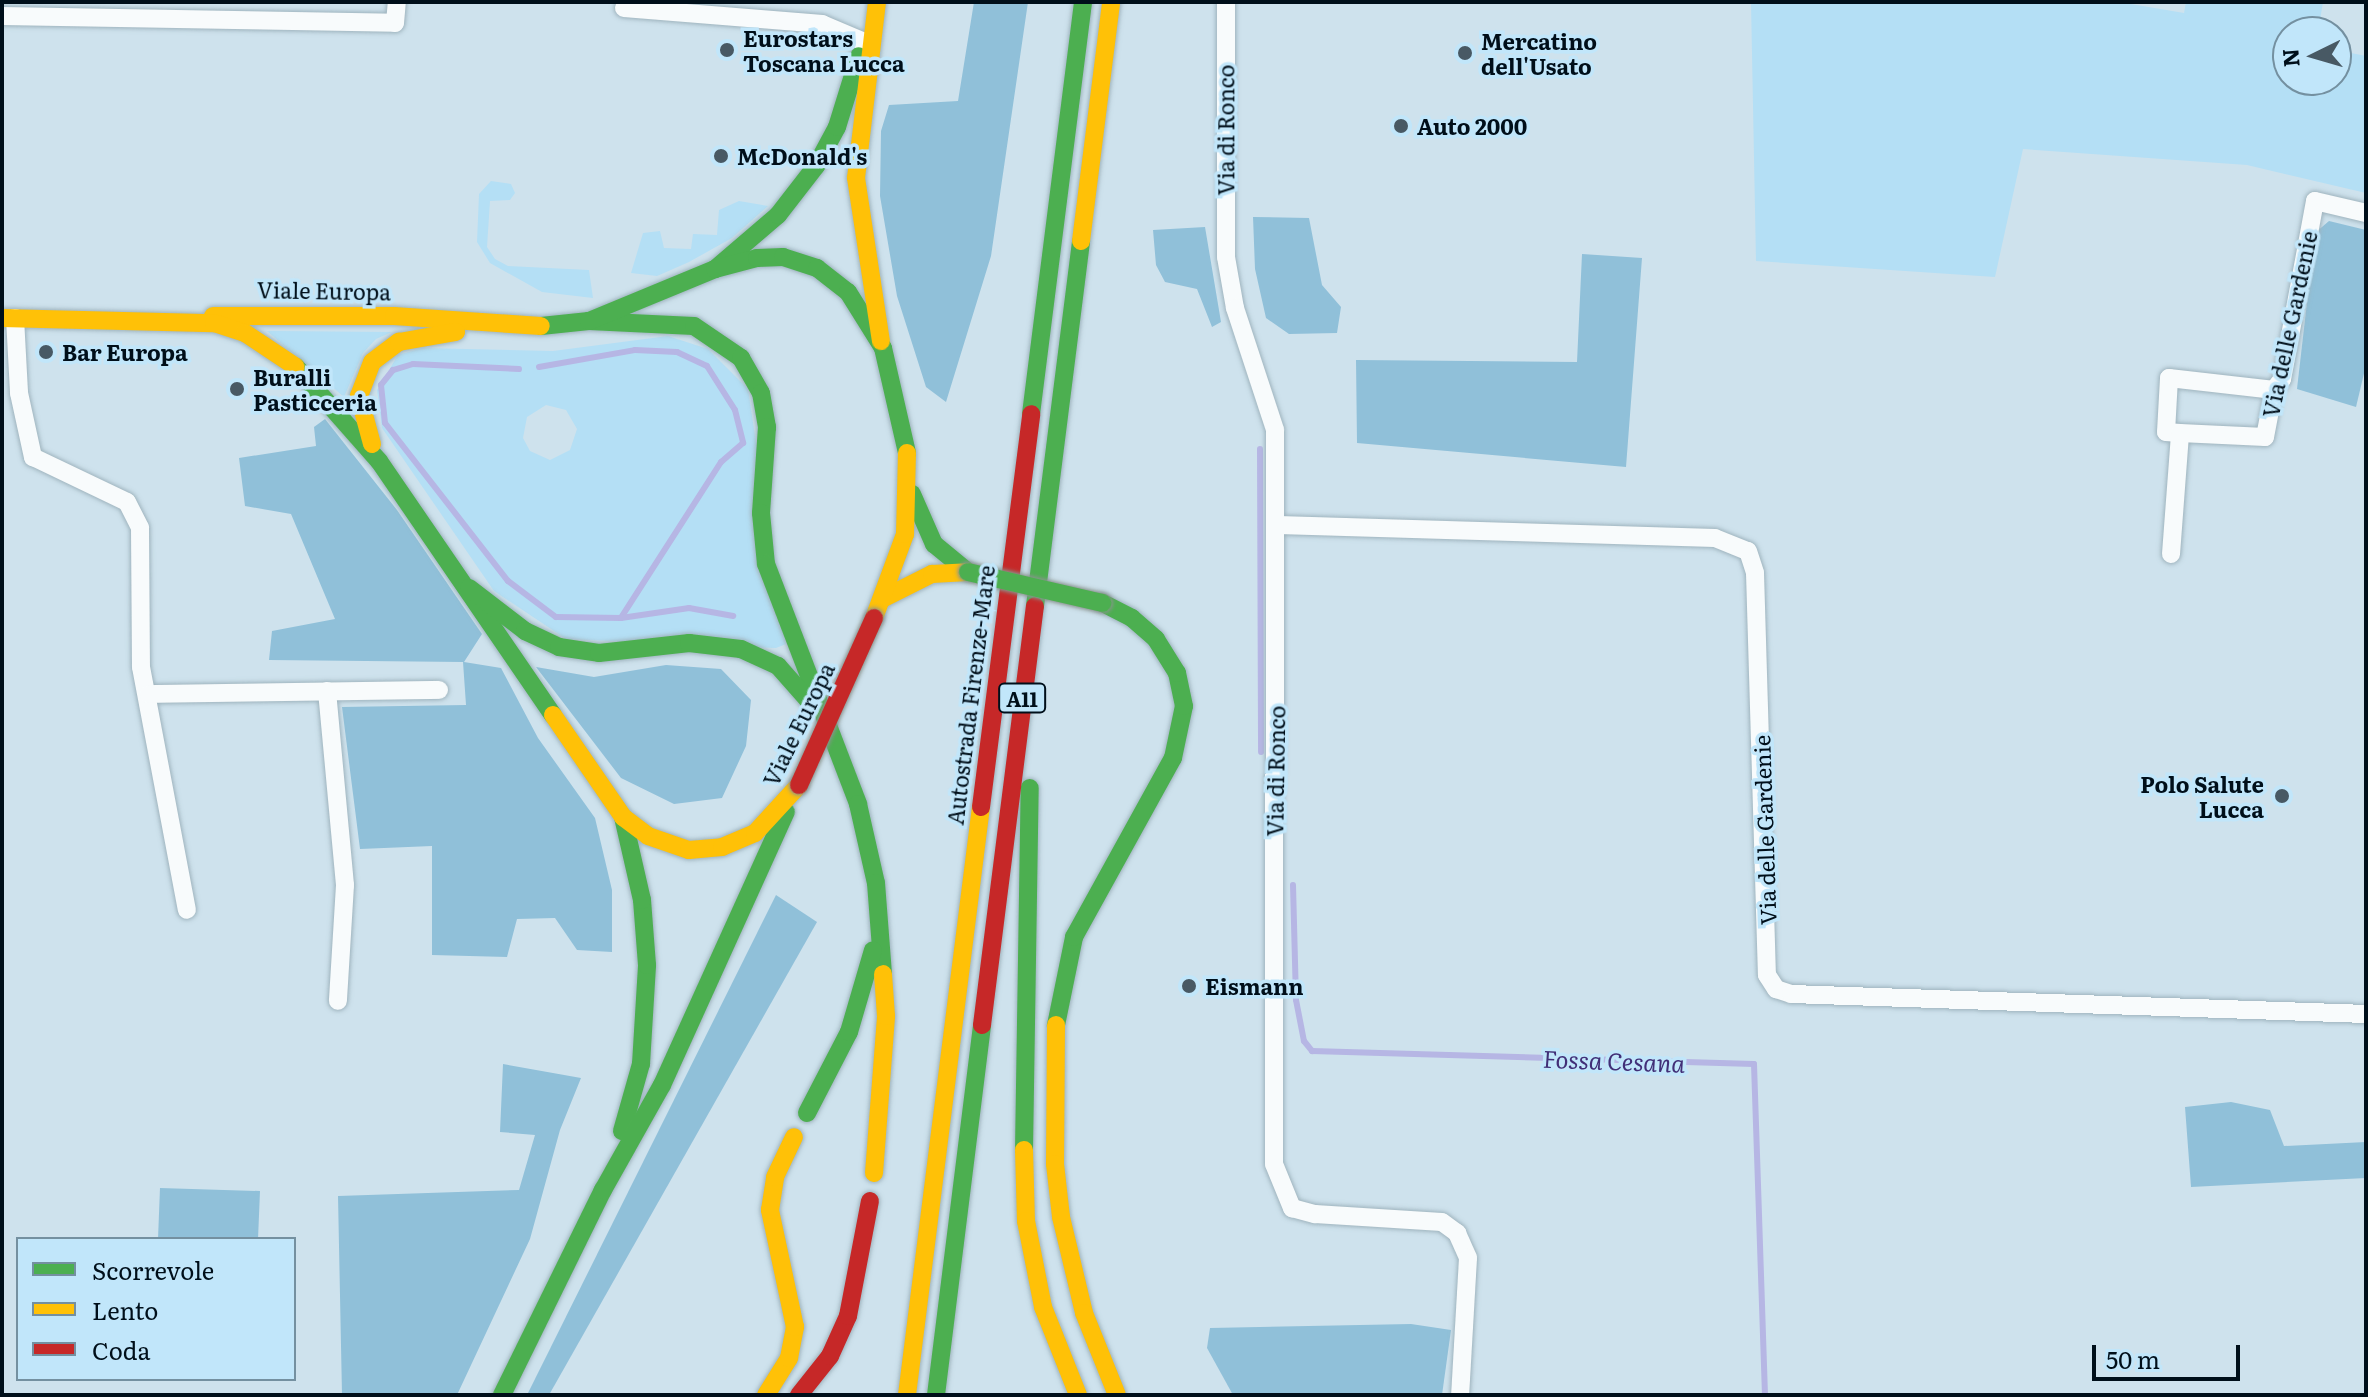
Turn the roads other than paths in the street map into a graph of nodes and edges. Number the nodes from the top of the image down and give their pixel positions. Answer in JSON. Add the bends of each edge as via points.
{"nodes":[{"id":1,"x":397,"y":2,"type":"edge"},
{"id":2,"x":875,"y":2,"type":"edge"},
{"id":3,"x":1083,"y":2,"type":"edge"},
{"id":4,"x":1111,"y":2,"type":"edge"},
{"id":5,"x":1226,"y":2,"type":"edge"},
{"id":6,"x":624,"y":8,"type":"dead end"},
{"id":7,"x":2,"y":16,"type":"edge"},
{"id":8,"x":862,"y":41,"type":"junction"},
{"id":9,"x":2366,"y":213,"type":"edge"},
{"id":10,"x":715,"y":269,"type":"junction"},
{"id":11,"x":8,"y":318,"type":"edge"},
{"id":12,"x":183,"y":320,"type":"junction"},
{"id":13,"x":589,"y":321,"type":"junction"},
{"id":14,"x":511,"y":327,"type":"junction"},
{"id":15,"x":883,"y":348,"type":"junction"},
{"id":16,"x":2274,"y":390,"type":"junction"},
{"id":17,"x":2180,"y":433,"type":"junction"},
{"id":18,"x":379,"y":461,"type":"junction"},
{"id":19,"x":908,"y":484,"type":"junction"},
{"id":20,"x":1278,"y":525,"type":"junction"},
{"id":21,"x":2171,"y":554,"type":"dead end"},
{"id":22,"x":968,"y":572,"type":"junction"},
{"id":23,"x":469,"y":588,"type":"junction"},
{"id":24,"x":884,"y":598,"type":"junction"},
{"id":25,"x":1032,"y":621,"type":"junction"},
{"id":26,"x":439,"y":690,"type":"dead end"},
{"id":27,"x":327,"y":691,"type":"junction"},
{"id":28,"x":149,"y":694,"type":"junction"},
{"id":29,"x":843,"y":761,"type":"junction"},
{"id":30,"x":796,"y":791,"type":"junction"},
{"id":31,"x":623,"y":817,"type":"junction"},
{"id":32,"x":187,"y":910,"type":"dead end"},
{"id":33,"x":879,"y":926,"type":"junction"},
{"id":34,"x":338,"y":1001,"type":"dead end"},
{"id":35,"x":2366,"y":1014,"type":"edge"},
{"id":36,"x":807,"y":1113,"type":"dead end"},
{"id":37,"x":794,"y":1137,"type":"dead end"},
{"id":38,"x":874,"y":1173,"type":"dead end"},
{"id":39,"x":603,"y":1190,"type":"junction"},
{"id":40,"x":870,"y":1201,"type":"dead end"},
{"id":41,"x":922,"y":1256,"type":"junction"},
{"id":42,"x":502,"y":1395,"type":"edge"},
{"id":43,"x":766,"y":1395,"type":"edge"},
{"id":44,"x":799,"y":1395,"type":"edge"},
{"id":45,"x":886,"y":1395,"type":"edge"},
{"id":46,"x":907,"y":1395,"type":"edge"},
{"id":47,"x":936,"y":1395,"type":"edge"},
{"id":48,"x":1078,"y":1395,"type":"edge"},
{"id":49,"x":1117,"y":1395,"type":"edge"},
{"id":50,"x":1460,"y":1395,"type":"edge"}],
"edges":[{"from":1,"to":7,"type":"street","via":[[395,23]]},
{"from":2,"to":8,"type":"main road","name":"Viale Europa"},
{"from":2,"to":15,"type":"main road","name":"Viale Europa","via":[[856,178],[858,217]]},
{"from":3,"to":41,"type":"main road","name":"Autostrada Firenze-Mare","number":"A11"},
{"from":4,"to":25,"type":"main road","number":"A11"},
{"from":5,"to":20,"type":"street","name":"Via di Ronco","via":[[1226,257],[1235,308],[1275,430]]},
{"from":6,"to":8,"type":"street","via":[[822,24]]},
{"from":8,"to":10,"type":"main road","name":"Viale Europa","via":[[837,127],[816,166],[778,215]]},
{"from":9,"to":16,"type":"street","name":"Via delle Gardenie","via":[[2315,201],[2282,379]]},
{"from":10,"to":13,"type":"main road","name":"Viale Europa"},
{"from":10,"to":15,"type":"main road","name":"Viale Europa","via":[[768,257],[817,268],[848,292]]},
{"from":11,"to":12,"type":"main road","name":"Viale Europa"},
{"from":11,"to":28,"type":"street","via":[[33,457],[111,492],[135,514],[141,667]]},
{"from":12,"to":14,"type":"main road","name":"Viale Europa","via":[[278,312]]},
{"from":12,"to":18,"type":"main road","name":"Viale Europa","via":[[245,333],[278,353]]},
{"from":13,"to":14,"type":"main road","name":"Viale Europa"},
{"from":13,"to":29,"type":"main road","via":[[694,326],[725,344],[753,374],[767,427],[761,513],[766,564]]},
{"from":14,"to":18,"type":"main road","name":"Viale Europa","via":[[422,337],[378,354],[363,375],[359,396]]},
{"from":15,"to":19,"type":"main road","name":"Viale Europa","via":[[902,418]]},
{"from":16,"to":17,"type":"street","name":"Via delle Gardenie","via":[[2265,437]]},
{"from":16,"to":17,"type":"street","via":[[2169,378],[2166,432]]},
{"from":17,"to":21,"type":"street"},
{"from":18,"to":23,"type":"main road","name":"Viale Europa"},
{"from":19,"to":22,"type":"main road","via":[[934,544]]},
{"from":19,"to":24,"type":"main road","name":"Viale Europa","via":[[905,534]]},
{"from":20,"to":35,"type":"street","name":"Via delle Gardenie","via":[[1715,538],[1748,551],[1755,573],[1767,975],[1776,989],[1791,994]]},
{"from":20,"to":50,"type":"street","name":"Via di Ronco","via":[[1274,1164],[1292,1208],[1442,1222],[1457,1233],[1468,1258]]},
{"from":22,"to":24,"type":"main road","via":[[920,578]]},
{"from":22,"to":49,"type":"main road","bridge":true,"via":[[1102,603],[1132,618],[1164,649],[1177,673],[1184,706],[1169,767],[1074,937],[1056,1016],[1055,1164],[1061,1217],[1084,1313]]},
{"from":23,"to":29,"type":"main road","via":[[525,631],[559,647],[615,653],[709,644],[761,658],[805,694]]},
{"from":23,"to":31,"type":"main road","name":"Viale Europa"},
{"from":24,"to":30,"type":"main road","name":"Viale Europa","bridge":true},
{"from":25,"to":47,"type":"main road","number":"A11"},
{"from":25,"to":48,"type":"main road","via":[[1024,1182],[1043,1307]]},
{"from":26,"to":27,"type":"street"},
{"from":27,"to":28,"type":"street"},
{"from":27,"to":34,"type":"street","via":[[345,885]]},
{"from":28,"to":32,"type":"street"},
{"from":29,"to":33,"type":"main road","via":[[866,829]]},
{"from":30,"to":31,"type":"main road","name":"Viale Europa","via":[[755,833],[706,849],[666,845]]},
{"from":30,"to":39,"type":"main road","via":[[662,1085]]},
{"from":31,"to":39,"type":"main road","via":[[642,900],[647,965],[641,1064]]},
{"from":33,"to":36,"type":"main road","via":[[849,1032]]},
{"from":33,"to":38,"type":"main road","via":[[885,1057]]},
{"from":37,"to":43,"type":"main road","via":[[775,1177],[770,1210],[795,1327],[789,1358]]},
{"from":39,"to":42,"type":"main road"},
{"from":40,"to":44,"type":"main road","via":[[848,1316],[830,1356]]},
{"from":41,"to":45,"type":"main road"},
{"from":41,"to":46,"type":"main road","name":"Autostrada Firenze-Mare","number":"A11"}]}
